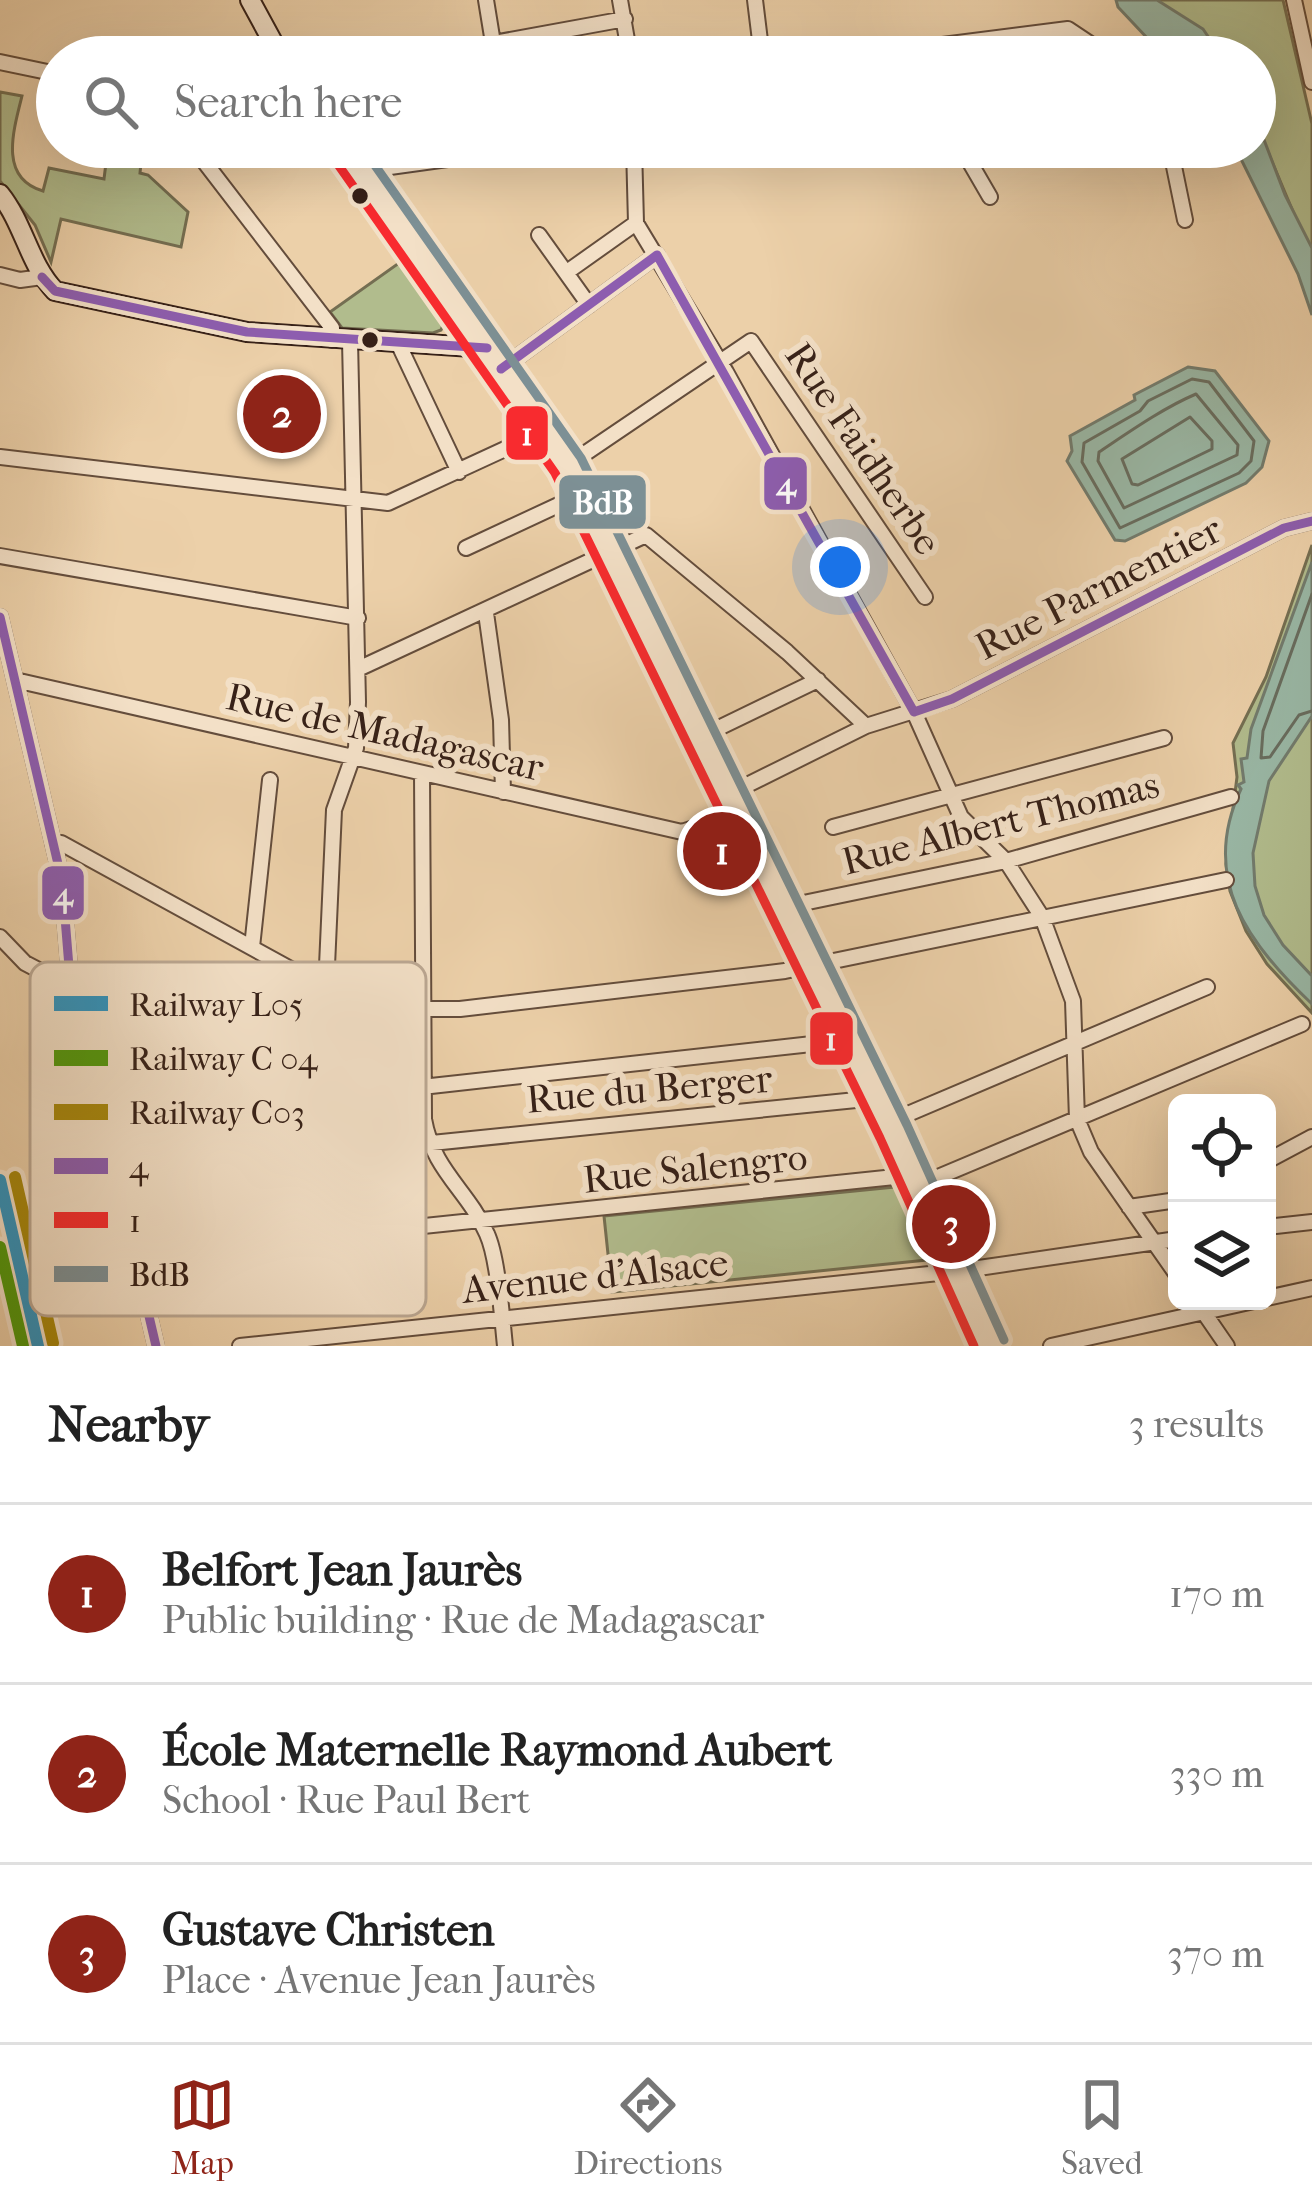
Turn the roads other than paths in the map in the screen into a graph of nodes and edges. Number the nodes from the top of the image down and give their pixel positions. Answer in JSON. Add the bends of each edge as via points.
{"nodes":[{"id":1,"x":250,"y":0,"type":"edge"},
{"id":2,"x":486,"y":0,"type":"edge"},
{"id":3,"x":620,"y":0,"type":"edge"},
{"id":4,"x":755,"y":0,"type":"edge"},
{"id":5,"x":1294,"y":0,"type":"edge"},
{"id":6,"x":625,"y":19,"type":"junction"},
{"id":7,"x":270,"y":36,"type":"edge"},
{"id":8,"x":492,"y":36,"type":"edge"},
{"id":9,"x":532,"y":36,"type":"edge"},
{"id":10,"x":627,"y":36,"type":"edge"},
{"id":11,"x":760,"y":36,"type":"edge"},
{"id":12,"x":1019,"y":36,"type":"edge"},
{"id":13,"x":1078,"y":36,"type":"edge"},
{"id":14,"x":0,"y":62,"type":"edge"},
{"id":15,"x":36,"y":70,"type":"edge"},
{"id":16,"x":1312,"y":82,"type":"edge"},
{"id":17,"x":209,"y":168,"type":"edge"},
{"id":18,"x":359,"y":168,"type":"edge"},
{"id":19,"x":383,"y":168,"type":"edge"},
{"id":20,"x":635,"y":168,"type":"edge"},
{"id":21,"x":973,"y":168,"type":"edge"},
{"id":22,"x":1174,"y":168,"type":"edge"},
{"id":23,"x":361,"y":171,"type":"junction"},
{"id":24,"x":0,"y":194,"type":"edge"},
{"id":25,"x":990,"y":197,"type":"dead end"},
{"id":26,"x":1185,"y":220,"type":"dead end"},
{"id":27,"x":636,"y":224,"type":"junction"},
{"id":28,"x":539,"y":235,"type":"dead end"},
{"id":29,"x":658,"y":255,"type":"junction"},
{"id":30,"x":567,"y":272,"type":"junction"},
{"id":31,"x":0,"y":275,"type":"edge"},
{"id":32,"x":42,"y":277,"type":"junction"},
{"id":33,"x":590,"y":305,"type":"junction"},
{"id":34,"x":341,"y":340,"type":"junction"},
{"id":35,"x":398,"y":343,"type":"junction"},
{"id":36,"x":487,"y":348,"type":"junction"},
{"id":37,"x":720,"y":363,"type":"junction"},
{"id":38,"x":501,"y":369,"type":"junction"},
{"id":39,"x":544,"y":431,"type":"junction"},
{"id":40,"x":0,"y":457,"type":"edge"},
{"id":41,"x":568,"y":465,"type":"junction"},
{"id":42,"x":459,"y":472,"type":"junction"},
{"id":43,"x":582,"y":494,"type":"junction"},
{"id":44,"x":356,"y":500,"type":"junction"},
{"id":45,"x":1312,"y":521,"type":"edge"},
{"id":46,"x":466,"y":548,"type":"dead end"},
{"id":47,"x":611,"y":552,"type":"junction"},
{"id":48,"x":0,"y":556,"type":"edge"},
{"id":49,"x":926,"y":597,"type":"dead end"},
{"id":50,"x":486,"y":613,"type":"junction"},
{"id":51,"x":0,"y":617,"type":"edge"},
{"id":52,"x":358,"y":618,"type":"junction"},
{"id":53,"x":358,"y":669,"type":"junction"},
{"id":54,"x":15,"y":680,"type":"junction"},
{"id":55,"x":818,"y":680,"type":"junction"},
{"id":56,"x":914,"y":712,"type":"junction"},
{"id":57,"x":866,"y":726,"type":"junction"},
{"id":58,"x":700,"y":737,"type":"junction"},
{"id":59,"x":1164,"y":738,"type":"dead end"},
{"id":60,"x":352,"y":758,"type":"junction"},
{"id":61,"x":422,"y":772,"type":"junction"},
{"id":62,"x":270,"y":780,"type":"dead end"},
{"id":63,"x":503,"y":792,"type":"junction"},
{"id":64,"x":729,"y":794,"type":"junction"},
{"id":65,"x":951,"y":797,"type":"junction"},
{"id":66,"x":1231,"y":797,"type":"dead end"},
{"id":67,"x":738,"y":813,"type":"junction"},
{"id":68,"x":833,"y":827,"type":"dead end"},
{"id":69,"x":53,"y":844,"type":"junction"},
{"id":70,"x":1006,"y":861,"type":"junction"},
{"id":71,"x":1226,"y":880,"type":"dead end"},
{"id":72,"x":784,"y":907,"type":"junction"},
{"id":73,"x":1042,"y":917,"type":"junction"},
{"id":74,"x":0,"y":937,"type":"edge"},
{"id":75,"x":252,"y":947,"type":"junction"},
{"id":76,"x":69,"y":962,"type":"edge"},
{"id":77,"x":279,"y":962,"type":"edge"},
{"id":78,"x":327,"y":962,"type":"edge"},
{"id":79,"x":422,"y":962,"type":"edge"},
{"id":80,"x":812,"y":963,"type":"junction"},
{"id":81,"x":30,"y":966,"type":"edge"},
{"id":82,"x":1207,"y":987,"type":"dead end"},
{"id":83,"x":426,"y":1009,"type":"edge"},
{"id":84,"x":1302,"y":1024,"type":"dead end"},
{"id":85,"x":848,"y":1040,"type":"junction"},
{"id":86,"x":1074,"y":1043,"type":"junction"},
{"id":87,"x":426,"y":1087,"type":"edge"},
{"id":88,"x":876,"y":1098,"type":"junction"},
{"id":89,"x":1077,"y":1119,"type":"junction"},
{"id":90,"x":889,"y":1122,"type":"junction"},
{"id":91,"x":426,"y":1124,"type":"edge"},
{"id":92,"x":1312,"y":1137,"type":"edge"},
{"id":93,"x":428,"y":1142,"type":"junction"},
{"id":94,"x":1276,"y":1156,"type":"edge"},
{"id":95,"x":916,"y":1180,"type":"junction"},
{"id":96,"x":1168,"y":1201,"type":"edge"},
{"id":97,"x":1130,"y":1207,"type":"junction"},
{"id":98,"x":481,"y":1222,"type":"junction"},
{"id":99,"x":1312,"y":1222,"type":"edge"},
{"id":100,"x":1276,"y":1226,"type":"edge"},
{"id":101,"x":426,"y":1227,"type":"edge"},
{"id":102,"x":1168,"y":1239,"type":"edge"},
{"id":103,"x":1153,"y":1241,"type":"junction"},
{"id":104,"x":1168,"y":1262,"type":"edge"},
{"id":105,"x":958,"y":1271,"type":"junction"},
{"id":106,"x":1312,"y":1288,"type":"edge"},
{"id":107,"x":1276,"y":1296,"type":"edge"},
{"id":108,"x":1189,"y":1310,"type":"edge"},
{"id":109,"x":1202,"y":1310,"type":"edge"},
{"id":110,"x":149,"y":1316,"type":"edge"},
{"id":111,"x":500,"y":1318,"type":"junction"},
{"id":112,"x":156,"y":1346,"type":"edge"},
{"id":113,"x":240,"y":1346,"type":"edge"},
{"id":114,"x":505,"y":1346,"type":"edge"},
{"id":115,"x":990,"y":1346,"type":"edge"},
{"id":116,"x":1051,"y":1346,"type":"edge"},
{"id":117,"x":1227,"y":1346,"type":"edge"}],
"edges":[{"from":1,"to":7,"type":"main road"},
{"from":2,"to":8,"type":"street"},
{"from":3,"to":6,"type":"street"},
{"from":4,"to":11,"type":"street"},
{"from":5,"to":16,"type":"street"},
{"from":6,"to":9,"type":"street"},
{"from":6,"to":10,"type":"street"},
{"from":12,"to":13,"type":"street","via":[[1068,29]]},
{"from":14,"to":15,"type":"street"},
{"from":17,"to":34,"type":"street"},
{"from":18,"to":23,"type":"main road"},
{"from":19,"to":23,"type":"street"},
{"from":20,"to":27,"type":"street"},
{"from":21,"to":25,"type":"street"},
{"from":22,"to":26,"type":"street"},
{"from":23,"to":36,"type":"main road"},
{"from":24,"to":32,"type":"main road"},
{"from":27,"to":29,"type":"street"},
{"from":27,"to":30,"type":"street"},
{"from":28,"to":30,"type":"street"},
{"from":29,"to":33,"type":"street"},
{"from":29,"to":37,"type":"street"},
{"from":30,"to":33,"type":"street"},
{"from":31,"to":32,"type":"street"},
{"from":32,"to":34,"type":"main road","via":[[55,291],[147,313]]},
{"from":33,"to":38,"type":"street"},
{"from":34,"to":35,"type":"main road"},
{"from":34,"to":44,"type":"street"},
{"from":35,"to":36,"type":"main road"},
{"from":35,"to":42,"type":"street"},
{"from":36,"to":38,"type":"main road"},
{"from":37,"to":41,"type":"street","name":"Rue Faidherbe"},
{"from":37,"to":49,"type":"street","name":"Rue Faidherbe","via":[[751,341]]},
{"from":37,"to":56,"type":"street"},
{"from":38,"to":39,"type":"main road"},
{"from":39,"to":41,"type":"main road"},
{"from":39,"to":42,"type":"street"},
{"from":40,"to":44,"type":"street"},
{"from":41,"to":43,"type":"main road"},
{"from":42,"to":44,"type":"street","via":[[396,502]]},
{"from":43,"to":46,"type":"street"},
{"from":43,"to":47,"type":"main road"},
{"from":44,"to":52,"type":"street"},
{"from":45,"to":56,"type":"street","name":"Rue Parmentier"},
{"from":47,"to":50,"type":"street"},
{"from":47,"to":55,"type":"street","via":[[646,536]]},
{"from":47,"to":58,"type":"main road"},
{"from":48,"to":52,"type":"street"},
{"from":50,"to":53,"type":"street"},
{"from":50,"to":63,"type":"street"},
{"from":51,"to":54,"type":"street"},
{"from":52,"to":53,"type":"street"},
{"from":53,"to":60,"type":"street"},
{"from":54,"to":60,"type":"street","name":"Rue de Madagascar"},
{"from":54,"to":69,"type":"street"},
{"from":55,"to":57,"type":"street"},
{"from":55,"to":58,"type":"street"},
{"from":56,"to":57,"type":"street","name":"Rue Parmentier"},
{"from":56,"to":65,"type":"street"},
{"from":57,"to":64,"type":"street","name":"Rue Parmentier"},
{"from":58,"to":64,"type":"main road"},
{"from":59,"to":65,"type":"street"},
{"from":60,"to":61,"type":"street","name":"Rue de Madagascar"},
{"from":60,"to":78,"type":"street","via":[[334,810]]},
{"from":61,"to":63,"type":"street","name":"Rue de Madagascar"},
{"from":61,"to":79,"type":"street"},
{"from":62,"to":75,"type":"street"},
{"from":63,"to":67,"type":"street","name":"Rue de Madagascar","via":[[682,832]]},
{"from":64,"to":67,"type":"main road"},
{"from":65,"to":68,"type":"street"},
{"from":65,"to":70,"type":"street"},
{"from":66,"to":70,"type":"street","name":"Rue Albert Thomas"},
{"from":67,"to":72,"type":"main road"},
{"from":69,"to":75,"type":"street"},
{"from":69,"to":76,"type":"street"},
{"from":70,"to":72,"type":"street","name":"Rue Albert Thomas"},
{"from":70,"to":73,"type":"street"},
{"from":71,"to":73,"type":"street"},
{"from":72,"to":80,"type":"main road"},
{"from":73,"to":80,"type":"street"},
{"from":73,"to":86,"type":"street","via":[[1073,1001]]},
{"from":74,"to":81,"type":"street"},
{"from":75,"to":77,"type":"street"},
{"from":80,"to":83,"type":"street"},
{"from":80,"to":85,"type":"main road"},
{"from":82,"to":86,"type":"street"},
{"from":84,"to":89,"type":"street","name":"Rue Salengro"},
{"from":85,"to":87,"type":"street"},
{"from":85,"to":88,"type":"main road"},
{"from":86,"to":89,"type":"street"},
{"from":86,"to":90,"type":"street"},
{"from":88,"to":90,"type":"main road"},
{"from":88,"to":93,"type":"street","name":"Rue du Berger"},
{"from":89,"to":95,"type":"street","name":"Rue Salengro"},
{"from":89,"to":97,"type":"street"},
{"from":90,"to":95,"type":"main road"},
{"from":91,"to":93,"type":"street"},
{"from":92,"to":94,"type":"street"},
{"from":93,"to":98,"type":"street"},
{"from":95,"to":98,"type":"street","name":"Rue Salengro"},
{"from":95,"to":105,"type":"main road"},
{"from":96,"to":97,"type":"street"},
{"from":97,"to":103,"type":"street"},
{"from":98,"to":101,"type":"street","name":"Rue Salengro"},
{"from":98,"to":111,"type":"street"},
{"from":99,"to":100,"type":"street"},
{"from":102,"to":103,"type":"street","name":"Avenue d'Alsace"},
{"from":103,"to":104,"type":"street"},
{"from":103,"to":105,"type":"street","name":"Avenue d'Alsace"},
{"from":105,"to":111,"type":"street","name":"Avenue d'Alsace"},
{"from":105,"to":115,"type":"main road"},
{"from":106,"to":107,"type":"street"},
{"from":108,"to":116,"type":"street"},
{"from":109,"to":117,"type":"street"},
{"from":110,"to":112,"type":"street"},
{"from":111,"to":113,"type":"street","name":"Avenue d'Alsace"},
{"from":111,"to":114,"type":"street"}]}
